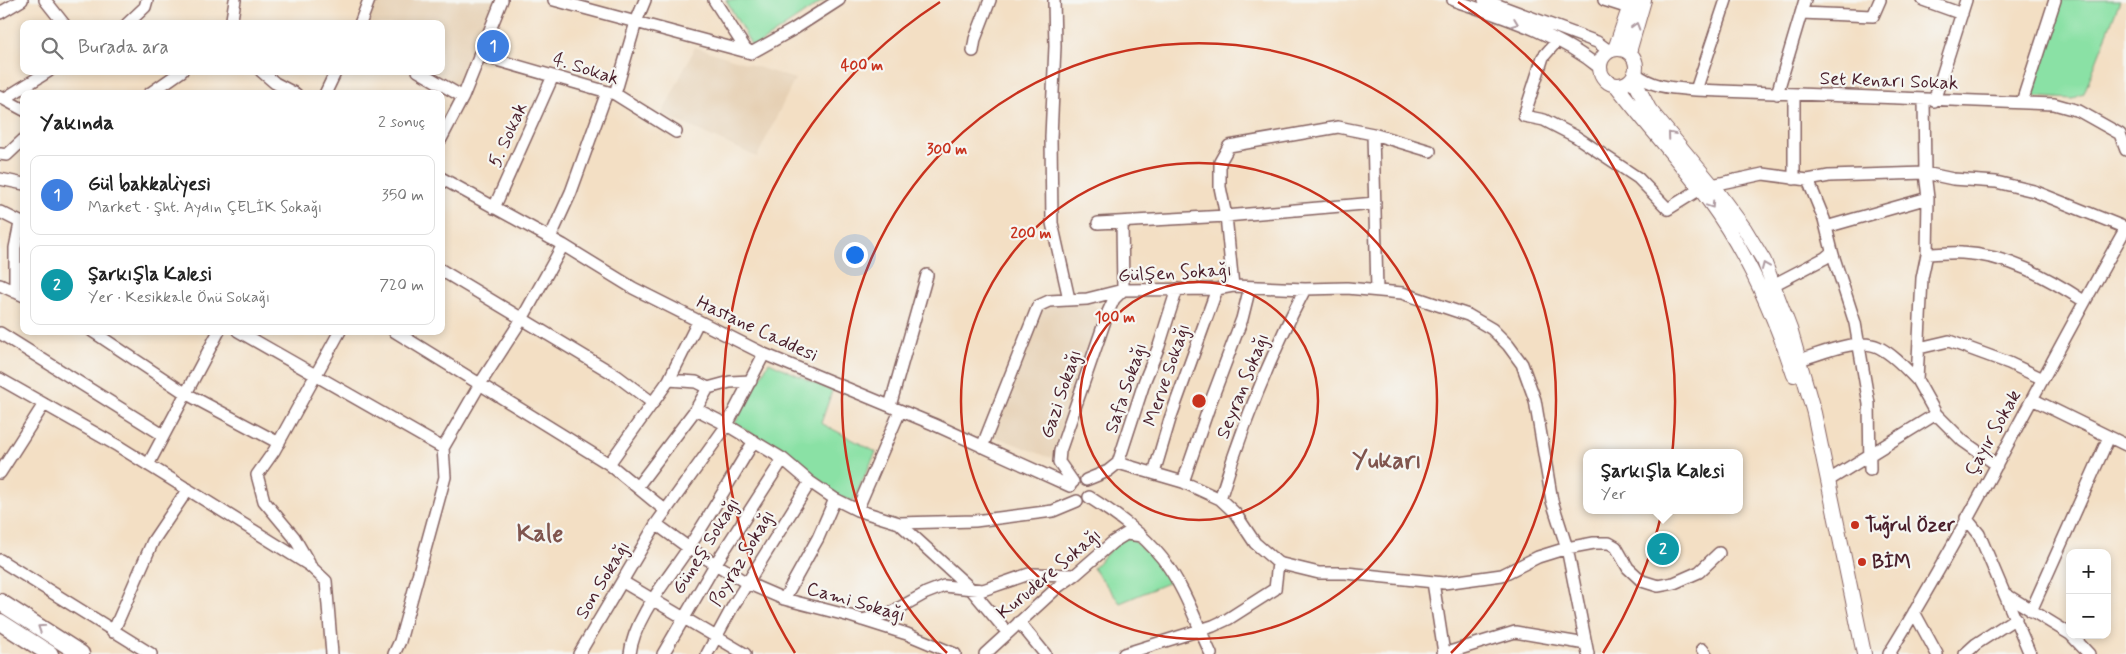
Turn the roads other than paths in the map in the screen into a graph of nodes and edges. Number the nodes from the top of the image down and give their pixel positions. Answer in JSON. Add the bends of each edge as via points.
{"nodes":[{"id":1,"x":22,"y":0,"type":"edge"},
{"id":2,"x":45,"y":0,"type":"edge"},
{"id":3,"x":147,"y":0,"type":"edge"},
{"id":4,"x":235,"y":0,"type":"edge"},
{"id":5,"x":369,"y":0,"type":"edge"},
{"id":6,"x":502,"y":0,"type":"edge"},
{"id":7,"x":554,"y":0,"type":"edge"},
{"id":8,"x":644,"y":0,"type":"edge"},
{"id":9,"x":714,"y":0,"type":"edge"},
{"id":10,"x":839,"y":0,"type":"edge"},
{"id":11,"x":990,"y":0,"type":"edge"},
{"id":12,"x":1054,"y":0,"type":"edge"},
{"id":13,"x":1453,"y":0,"type":"edge"},
{"id":14,"x":1484,"y":0,"type":"edge"},
{"id":15,"x":1604,"y":0,"type":"edge"},
{"id":16,"x":1644,"y":0,"type":"edge"},
{"id":17,"x":1726,"y":0,"type":"edge"},
{"id":18,"x":1805,"y":0,"type":"edge"},
{"id":19,"x":1880,"y":0,"type":"edge"},
{"id":20,"x":1923,"y":0,"type":"edge"},
{"id":21,"x":1966,"y":0,"type":"edge"},
{"id":22,"x":2054,"y":0,"type":"edge"},
{"id":23,"x":1630,"y":4,"type":"edge"},
{"id":24,"x":0,"y":13,"type":"edge"},
{"id":25,"x":1801,"y":13,"type":"junction"},
{"id":26,"x":1962,"y":14,"type":"junction"},
{"id":27,"x":61,"y":20,"type":"edge"},
{"id":28,"x":131,"y":20,"type":"edge"},
{"id":29,"x":231,"y":20,"type":"edge"},
{"id":30,"x":362,"y":20,"type":"edge"},
{"id":31,"x":636,"y":22,"type":"junction"},
{"id":32,"x":1557,"y":41,"type":"junction"},
{"id":33,"x":1612,"y":50,"type":"junction"},
{"id":34,"x":973,"y":51,"type":"dead end"},
{"id":35,"x":1629,"y":52,"type":"junction"},
{"id":36,"x":751,"y":53,"type":"junction"},
{"id":37,"x":479,"y":55,"type":"junction"},
{"id":38,"x":1600,"y":68,"type":"junction"},
{"id":39,"x":42,"y":75,"type":"edge"},
{"id":40,"x":176,"y":75,"type":"edge"},
{"id":41,"x":266,"y":75,"type":"edge"},
{"id":42,"x":334,"y":75,"type":"edge"},
{"id":43,"x":425,"y":75,"type":"edge"},
{"id":44,"x":1634,"y":75,"type":"junction"},
{"id":45,"x":553,"y":76,"type":"junction"},
{"id":46,"x":1616,"y":85,"type":"junction"},
{"id":47,"x":155,"y":90,"type":"edge"},
{"id":48,"x":288,"y":90,"type":"edge"},
{"id":49,"x":327,"y":90,"type":"edge"},
{"id":50,"x":1696,"y":90,"type":"junction"},
{"id":51,"x":611,"y":93,"type":"junction"},
{"id":52,"x":1777,"y":94,"type":"junction"},
{"id":53,"x":1794,"y":94,"type":"junction"},
{"id":54,"x":462,"y":97,"type":"junction"},
{"id":55,"x":2,"y":98,"type":"edge"},
{"id":56,"x":1929,"y":100,"type":"junction"},
{"id":57,"x":2022,"y":102,"type":"junction"},
{"id":58,"x":20,"y":108,"type":"edge"},
{"id":59,"x":445,"y":131,"type":"edge"},
{"id":60,"x":676,"y":132,"type":"dead end"},
{"id":61,"x":1373,"y":134,"type":"junction"},
{"id":62,"x":20,"y":142,"type":"edge"},
{"id":63,"x":2126,"y":150,"type":"edge"},
{"id":64,"x":1430,"y":151,"type":"dead end"},
{"id":65,"x":0,"y":154,"type":"edge"},
{"id":66,"x":1925,"y":173,"type":"junction"},
{"id":67,"x":0,"y":179,"type":"edge"},
{"id":68,"x":1794,"y":179,"type":"junction"},
{"id":69,"x":445,"y":180,"type":"edge"},
{"id":70,"x":1808,"y":180,"type":"junction"},
{"id":71,"x":20,"y":183,"type":"edge"},
{"id":72,"x":1706,"y":187,"type":"junction"},
{"id":73,"x":1928,"y":198,"type":"junction"},
{"id":74,"x":1375,"y":203,"type":"junction"},
{"id":75,"x":494,"y":208,"type":"junction"},
{"id":76,"x":0,"y":212,"type":"edge"},
{"id":77,"x":1226,"y":216,"type":"junction"},
{"id":78,"x":1122,"y":222,"type":"junction"},
{"id":79,"x":20,"y":223,"type":"edge"},
{"id":80,"x":1098,"y":223,"type":"dead end"},
{"id":81,"x":1826,"y":227,"type":"junction"},
{"id":82,"x":2126,"y":228,"type":"edge"},
{"id":83,"x":20,"y":231,"type":"edge"},
{"id":84,"x":550,"y":238,"type":"junction"},
{"id":85,"x":563,"y":245,"type":"junction"},
{"id":86,"x":1832,"y":252,"type":"junction"},
{"id":87,"x":1927,"y":254,"type":"junction"},
{"id":88,"x":445,"y":272,"type":"edge"},
{"id":89,"x":927,"y":275,"type":"dead end"},
{"id":90,"x":0,"y":285,"type":"edge"},
{"id":91,"x":1773,"y":285,"type":"junction"},
{"id":92,"x":1233,"y":286,"type":"junction"},
{"id":93,"x":1250,"y":287,"type":"junction"},
{"id":94,"x":1177,"y":289,"type":"junction"},
{"id":95,"x":1217,"y":289,"type":"junction"},
{"id":96,"x":1304,"y":289,"type":"junction"},
{"id":97,"x":1123,"y":290,"type":"junction"},
{"id":98,"x":1377,"y":290,"type":"junction"},
{"id":99,"x":20,"y":294,"type":"edge"},
{"id":100,"x":1069,"y":299,"type":"junction"},
{"id":101,"x":2084,"y":301,"type":"junction"},
{"id":102,"x":522,"y":318,"type":"junction"},
{"id":103,"x":698,"y":322,"type":"junction"},
{"id":104,"x":0,"y":334,"type":"edge"},
{"id":105,"x":98,"y":335,"type":"edge"},
{"id":106,"x":217,"y":335,"type":"edge"},
{"id":107,"x":245,"y":335,"type":"edge"},
{"id":108,"x":338,"y":335,"type":"edge"},
{"id":109,"x":400,"y":335,"type":"edge"},
{"id":110,"x":1858,"y":343,"type":"junction"},
{"id":111,"x":1919,"y":348,"type":"junction"},
{"id":112,"x":764,"y":354,"type":"junction"},
{"id":113,"x":1799,"y":360,"type":"junction"},
{"id":114,"x":316,"y":376,"type":"junction"},
{"id":115,"x":2043,"y":378,"type":"junction"},
{"id":116,"x":0,"y":379,"type":"edge"},
{"id":117,"x":669,"y":380,"type":"junction"},
{"id":118,"x":1918,"y":380,"type":"junction"},
{"id":119,"x":751,"y":381,"type":"junction"},
{"id":120,"x":480,"y":384,"type":"junction"},
{"id":121,"x":708,"y":388,"type":"junction"},
{"id":122,"x":185,"y":393,"type":"junction"},
{"id":123,"x":2032,"y":399,"type":"junction"},
{"id":124,"x":653,"y":403,"type":"junction"},
{"id":125,"x":44,"y":404,"type":"junction"},
{"id":126,"x":895,"y":408,"type":"junction"},
{"id":127,"x":696,"y":409,"type":"junction"},
{"id":128,"x":1936,"y":414,"type":"junction"},
{"id":129,"x":727,"y":425,"type":"junction"},
{"id":130,"x":163,"y":435,"type":"junction"},
{"id":131,"x":2109,"y":437,"type":"junction"},
{"id":132,"x":754,"y":441,"type":"junction"},
{"id":133,"x":278,"y":443,"type":"junction"},
{"id":134,"x":2126,"y":446,"type":"edge"},
{"id":135,"x":982,"y":447,"type":"junction"},
{"id":136,"x":443,"y":448,"type":"junction"},
{"id":137,"x":1871,"y":455,"type":"junction"},
{"id":138,"x":783,"y":459,"type":"junction"},
{"id":139,"x":1118,"y":463,"type":"junction"},
{"id":140,"x":609,"y":464,"type":"junction"},
{"id":141,"x":148,"y":465,"type":"junction"},
{"id":142,"x":1997,"y":465,"type":"junction"},
{"id":143,"x":1870,"y":470,"type":"dead end"},
{"id":144,"x":0,"y":473,"type":"edge"},
{"id":145,"x":1154,"y":473,"type":"junction"},
{"id":146,"x":1086,"y":480,"type":"junction"},
{"id":147,"x":1829,"y":480,"type":"junction"},
{"id":148,"x":810,"y":482,"type":"junction"},
{"id":149,"x":1183,"y":482,"type":"junction"},
{"id":150,"x":1072,"y":484,"type":"junction"},
{"id":151,"x":637,"y":487,"type":"junction"},
{"id":152,"x":188,"y":489,"type":"junction"},
{"id":153,"x":1089,"y":497,"type":"junction"},
{"id":154,"x":835,"y":499,"type":"junction"},
{"id":155,"x":1220,"y":499,"type":"junction"},
{"id":156,"x":1076,"y":500,"type":"junction"},
{"id":157,"x":857,"y":510,"type":"junction"},
{"id":158,"x":666,"y":511,"type":"junction"},
{"id":159,"x":1966,"y":518,"type":"junction"},
{"id":160,"x":656,"y":524,"type":"junction"},
{"id":161,"x":899,"y":524,"type":"junction"},
{"id":162,"x":1142,"y":536,"type":"junction"},
{"id":163,"x":689,"y":548,"type":"junction"},
{"id":164,"x":1567,"y":548,"type":"junction"},
{"id":165,"x":1719,"y":553,"type":"dead end"},
{"id":166,"x":0,"y":560,"type":"edge"},
{"id":167,"x":716,"y":562,"type":"junction"},
{"id":168,"x":1278,"y":563,"type":"junction"},
{"id":169,"x":309,"y":565,"type":"junction"},
{"id":170,"x":1075,"y":575,"type":"junction"},
{"id":171,"x":623,"y":582,"type":"junction"},
{"id":172,"x":1433,"y":582,"type":"junction"},
{"id":173,"x":748,"y":583,"type":"junction"},
{"id":174,"x":970,"y":588,"type":"junction"},
{"id":175,"x":2005,"y":594,"type":"junction"},
{"id":176,"x":784,"y":600,"type":"junction"},
{"id":177,"x":653,"y":601,"type":"junction"},
{"id":178,"x":0,"y":602,"type":"edge"},
{"id":179,"x":2030,"y":611,"type":"junction"},
{"id":180,"x":1914,"y":612,"type":"junction"},
{"id":181,"x":682,"y":618,"type":"junction"},
{"id":182,"x":2016,"y":618,"type":"junction"},
{"id":183,"x":862,"y":620,"type":"junction"},
{"id":184,"x":0,"y":622,"type":"edge"},
{"id":185,"x":1019,"y":622,"type":"junction"},
{"id":186,"x":2066,"y":629,"type":"edge"},
{"id":187,"x":1200,"y":631,"type":"junction"},
{"id":188,"x":113,"y":632,"type":"junction"},
{"id":189,"x":1007,"y":632,"type":"junction"},
{"id":190,"x":716,"y":638,"type":"junction"},
{"id":191,"x":2077,"y":639,"type":"edge"},
{"id":192,"x":1587,"y":649,"type":"edge"},
{"id":193,"x":585,"y":652,"type":"edge"},
{"id":194,"x":50,"y":654,"type":"edge"},
{"id":195,"x":81,"y":654,"type":"edge"},
{"id":196,"x":151,"y":654,"type":"edge"},
{"id":197,"x":332,"y":654,"type":"edge"},
{"id":198,"x":394,"y":654,"type":"edge"},
{"id":199,"x":630,"y":654,"type":"edge"},
{"id":200,"x":663,"y":654,"type":"edge"},
{"id":201,"x":707,"y":654,"type":"edge"},
{"id":202,"x":745,"y":654,"type":"edge"},
{"id":203,"x":955,"y":654,"type":"edge"},
{"id":204,"x":985,"y":654,"type":"edge"},
{"id":205,"x":1044,"y":654,"type":"edge"},
{"id":206,"x":1124,"y":654,"type":"edge"},
{"id":207,"x":1211,"y":654,"type":"edge"},
{"id":208,"x":1443,"y":654,"type":"edge"},
{"id":209,"x":1864,"y":654,"type":"edge"},
{"id":210,"x":1888,"y":654,"type":"edge"},
{"id":211,"x":1937,"y":654,"type":"edge"},
{"id":212,"x":1965,"y":654,"type":"edge"},
{"id":213,"x":2030,"y":654,"type":"edge"},
{"id":214,"x":2089,"y":654,"type":"edge"}],
"edges":[{"from":1,"to":24,"type":"street"},
{"from":2,"to":27,"type":"street"},
{"from":3,"to":28,"type":"street","via":[[145,7]]},
{"from":4,"to":29,"type":"street"},
{"from":5,"to":30,"type":"street"},
{"from":6,"to":37,"type":"street"},
{"from":7,"to":31,"type":"street"},
{"from":8,"to":31,"type":"street"},
{"from":9,"to":36,"type":"street"},
{"from":10,"to":36,"type":"street"},
{"from":11,"to":34,"type":"street"},
{"from":12,"to":100,"type":"street","via":[[1052,223]]},
{"from":13,"to":32,"type":"street","one_way":true},
{"from":14,"to":33,"type":"street"},
{"from":15,"to":23,"type":"street"},
{"from":35,"to":16,"type":"main road","one_way":true},
{"from":17,"to":50,"type":"street"},
{"from":18,"to":25,"type":"street"},
{"from":19,"to":25,"type":"street","via":[[1873,16]]},
{"from":20,"to":26,"type":"street"},
{"from":21,"to":26,"type":"street"},
{"from":22,"to":57,"type":"street"},
{"from":23,"to":33,"type":"main road"},
{"from":25,"to":52,"type":"street"},
{"from":26,"to":56,"type":"street"},
{"from":31,"to":36,"type":"street"},
{"from":31,"to":51,"type":"street"},
{"from":32,"to":38,"type":"street","via":[[1586,56]]},
{"from":32,"to":72,"type":"street","via":[[1542,57],[1524,116],[1544,120],[1575,136],[1638,178],[1668,209]]},
{"from":33,"to":35,"type":"main road"},
{"from":33,"to":38,"type":"main road","via":[[1602,58]]},
{"from":35,"to":44,"type":"main road","via":[[1636,64]]},
{"from":37,"to":45,"type":"street","name":"4. Sokak"},
{"from":37,"to":54,"type":"street"},
{"from":38,"to":46,"type":"main road","via":[[1607,81]]},
{"from":39,"to":55,"type":"street"},
{"from":40,"to":47,"type":"street"},
{"from":41,"to":48,"type":"street"},
{"from":42,"to":49,"type":"street"},
{"from":43,"to":54,"type":"street"},
{"from":44,"to":46,"type":"main road","via":[[1625,84]]},
{"from":44,"to":50,"type":"street","name":"Set Kenarı Sokak","via":[[1661,87]]},
{"from":72,"to":44,"type":"main road","one_way":true,"via":[[1649,108]]},
{"from":45,"to":51,"type":"street","name":"4. Sokak"},
{"from":45,"to":75,"type":"street","name":"5. Sokak"},
{"from":46,"to":72,"type":"main road"},
{"from":50,"to":52,"type":"street","name":"Set Kenarı Sokak"},
{"from":51,"to":60,"type":"street","name":"4. Sokak"},
{"from":51,"to":84,"type":"street"},
{"from":52,"to":53,"type":"street","name":"Set Kenarı Sokak"},
{"from":53,"to":56,"type":"street","name":"Set Kenarı Sokak"},
{"from":53,"to":68,"type":"street"},
{"from":54,"to":59,"type":"street"},
{"from":55,"to":58,"type":"street"},
{"from":56,"to":57,"type":"street","name":"Set Kenarı Sokak"},
{"from":56,"to":66,"type":"street"},
{"from":57,"to":63,"type":"street","name":"Set Kenarı Sokak","via":[[2054,104],[2079,111],[2120,134]]},
{"from":61,"to":64,"type":"street"},
{"from":61,"to":74,"type":"street"},
{"from":61,"to":77,"type":"street","via":[[1338,127],[1229,146],[1220,162],[1220,187]]},
{"from":62,"to":65,"type":"street","via":[[7,155]]},
{"from":66,"to":70,"type":"street","via":[[1829,176]]},
{"from":66,"to":73,"type":"street"},
{"from":66,"to":82,"type":"street","via":[[1996,182],[2034,191]]},
{"from":67,"to":71,"type":"street"},
{"from":68,"to":70,"type":"street"},
{"from":68,"to":72,"type":"street","via":[[1763,174]]},
{"from":69,"to":75,"type":"street","name":"Hastane Caddesi"},
{"from":70,"to":81,"type":"street"},
{"from":91,"to":72,"type":"main road","one_way":true,"via":[[1749,236]]},
{"from":72,"to":147,"type":"main road","one_way":true,"via":[[1780,332]]},
{"from":73,"to":81,"type":"street"},
{"from":73,"to":87,"type":"street"},
{"from":74,"to":77,"type":"street"},
{"from":74,"to":98,"type":"street"},
{"from":75,"to":84,"type":"street","name":"Hastane Caddesi"},
{"from":76,"to":79,"type":"street"},
{"from":77,"to":78,"type":"street"},
{"from":77,"to":92,"type":"street"},
{"from":78,"to":80,"type":"street"},
{"from":78,"to":97,"type":"street"},
{"from":81,"to":86,"type":"street"},
{"from":82,"to":101,"type":"street","name":"Çayır Sokak"},
{"from":83,"to":99,"type":"street","via":[[15,248]]},
{"from":84,"to":85,"type":"street","name":"Hastane Caddesi"},
{"from":85,"to":102,"type":"street"},
{"from":85,"to":103,"type":"street","name":"Hastane Caddesi","via":[[633,288]]},
{"from":86,"to":91,"type":"street"},
{"from":86,"to":110,"type":"street","via":[[1855,323]]},
{"from":87,"to":101,"type":"street","via":[[1963,253],[2008,261],[2052,280]]},
{"from":87,"to":111,"type":"street","via":[[1922,278]]},
{"from":88,"to":102,"type":"street"},
{"from":89,"to":126,"type":"street"},
{"from":90,"to":99,"type":"street"},
{"from":91,"to":113,"type":"main road"},
{"from":92,"to":93,"type":"street","name":"Gülşen Sokağı"},
{"from":92,"to":95,"type":"street","name":"Gülşen Sokağı"},
{"from":93,"to":96,"type":"street","name":"Gülşen Sokağı"},
{"from":93,"to":149,"type":"street","via":[[1242,319]]},
{"from":94,"to":95,"type":"street","name":"Gülşen Sokağı"},
{"from":94,"to":97,"type":"street","name":"Gülşen Sokağı"},
{"from":94,"to":139,"type":"street","name":"Safa Sokağı"},
{"from":95,"to":145,"type":"street","name":"Merve Sokağı"},
{"from":96,"to":98,"type":"street","name":"Gülşen Sokağı"},
{"from":96,"to":155,"type":"street","name":"Seyran Sokağı","via":[[1259,388]]},
{"from":97,"to":100,"type":"street","name":"Gülşen Sokağı","via":[[1087,299]]},
{"from":97,"to":150,"type":"street","name":"Gazi Sokağı","via":[[1108,312],[1060,451],[1059,462]]},
{"from":98,"to":164,"type":"street","name":"Gülşen Sokağı","via":[[1402,293],[1468,315],[1492,329],[1522,364],[1535,400],[1552,501]]},
{"from":100,"to":135,"type":"street","name":"Gülşen Sokağı","via":[[1038,306]]},
{"from":101,"to":115,"type":"street","name":"Çayır Sokak"},
{"from":102,"to":120,"type":"street"},
{"from":102,"to":124,"type":"street","via":[[617,376]]},
{"from":103,"to":112,"type":"street","name":"Hastane Caddesi"},
{"from":103,"to":117,"type":"street"},
{"from":104,"to":130,"type":"street"},
{"from":105,"to":122,"type":"street"},
{"from":106,"to":122,"type":"street"},
{"from":107,"to":114,"type":"street"},
{"from":108,"to":114,"type":"street"},
{"from":109,"to":120,"type":"street"},
{"from":110,"to":113,"type":"street"},
{"from":110,"to":118,"type":"street","via":[[1878,347]]},
{"from":110,"to":137,"type":"street","via":[[1870,404]]},
{"from":111,"to":115,"type":"street","via":[[1948,341]]},
{"from":111,"to":118,"type":"street"},
{"from":112,"to":119,"type":"street","name":"Son Sokağı"},
{"from":112,"to":126,"type":"street","name":"Hastane Caddesi"},
{"from":113,"to":147,"type":"main road"},
{"from":114,"to":133,"type":"street"},
{"from":114,"to":136,"type":"street"},
{"from":115,"to":123,"type":"street","name":"Çayır Sokak"},
{"from":116,"to":125,"type":"street"},
{"from":117,"to":121,"type":"street","via":[[696,382]]},
{"from":117,"to":124,"type":"street"},
{"from":118,"to":128,"type":"street"},
{"from":119,"to":121,"type":"street"},
{"from":119,"to":129,"type":"street","name":"Son Sokağı"},
{"from":120,"to":136,"type":"street"},
{"from":120,"to":140,"type":"street"},
{"from":121,"to":127,"type":"street"},
{"from":122,"to":130,"type":"street"},
{"from":122,"to":133,"type":"street"},
{"from":123,"to":131,"type":"street"},
{"from":123,"to":142,"type":"street","name":"Çayır Sokak"},
{"from":124,"to":140,"type":"street"},
{"from":125,"to":141,"type":"street"},
{"from":125,"to":144,"type":"street"},
{"from":126,"to":135,"type":"street","name":"Hastane Caddesi"},
{"from":126,"to":157,"type":"street"},
{"from":127,"to":129,"type":"street"},
{"from":127,"to":151,"type":"street"},
{"from":128,"to":137,"type":"street"},
{"from":128,"to":142,"type":"street","via":[[1963,441]]},
{"from":129,"to":132,"type":"street"},
{"from":129,"to":158,"type":"street","name":"Son Sokağı"},
{"from":130,"to":141,"type":"street"},
{"from":131,"to":134,"type":"street"},
{"from":131,"to":179,"type":"street"},
{"from":132,"to":138,"type":"street"},
{"from":132,"to":163,"type":"street"},
{"from":133,"to":169,"type":"street","via":[[257,475],[264,501],[294,537]]},
{"from":135,"to":150,"type":"street","name":"Hastane Caddesi"},
{"from":136,"to":198,"type":"street","via":[[445,477]]},
{"from":137,"to":143,"type":"street"},
{"from":137,"to":147,"type":"street"},
{"from":138,"to":148,"type":"street"},
{"from":138,"to":167,"type":"street","name":"Güneş Sokağı"},
{"from":139,"to":145,"type":"street"},
{"from":139,"to":146,"type":"street","name":"Safa Sokağı","via":[[1108,472]]},
{"from":140,"to":151,"type":"street"},
{"from":141,"to":152,"type":"street"},
{"from":142,"to":159,"type":"street","name":"Çayır Sokak"},
{"from":145,"to":149,"type":"street"},
{"from":146,"to":150,"type":"street","via":[[1080,479]]},
{"from":146,"to":153,"type":"street","via":[[1092,490]]},
{"from":147,"to":209,"type":"main road"},
{"from":148,"to":154,"type":"street"},
{"from":148,"to":173,"type":"street","name":"Poyraz Sokağı"},
{"from":149,"to":155,"type":"street"},
{"from":150,"to":156,"type":"street","via":[[1070,493]]},
{"from":151,"to":158,"type":"street"},
{"from":152,"to":169,"type":"street"},
{"from":152,"to":188,"type":"street","via":[[154,541]]},
{"from":153,"to":156,"type":"street","via":[[1084,501]]},
{"from":153,"to":162,"type":"street"},
{"from":154,"to":157,"type":"street"},
{"from":154,"to":176,"type":"street"},
{"from":155,"to":168,"type":"street","via":[[1235,513],[1255,543]]},
{"from":156,"to":161,"type":"street","via":[[1053,511],[976,521]]},
{"from":157,"to":161,"type":"street"},
{"from":158,"to":160,"type":"street","name":"Son Sokağı"},
{"from":159,"to":175,"type":"street","via":[[1978,534]]},
{"from":159,"to":180,"type":"street","name":"Çayır Sokak"},
{"from":160,"to":163,"type":"street","name":"Cami Sokağı"},
{"from":160,"to":171,"type":"street","name":"Son Sokağı"},
{"from":161,"to":174,"type":"street"},
{"from":162,"to":170,"type":"street","name":"Kurudere Sokağı","via":[[1126,534]]},
{"from":162,"to":187,"type":"street","via":[[1164,560],[1178,582]]},
{"from":163,"to":167,"type":"street","name":"Cami Sokağı"},
{"from":163,"to":177,"type":"street"},
{"from":164,"to":165,"type":"street","via":[[1594,542],[1609,543],[1616,546],[1628,568],[1642,582],[1658,586],[1699,572]]},
{"from":164,"to":172,"type":"street","via":[[1538,557],[1502,575]]},
{"from":164,"to":192,"type":"street","name":"Gülşen Sokağı"},
{"from":166,"to":188,"type":"street"},
{"from":167,"to":173,"type":"street","name":"Cami Sokağı"},
{"from":167,"to":181,"type":"street","name":"Güneş Sokağı"},
{"from":168,"to":172,"type":"street","via":[[1319,573]]},
{"from":168,"to":187,"type":"street","via":[[1275,588],[1228,619]]},
{"from":169,"to":197,"type":"street","via":[[326,581]]},
{"from":170,"to":174,"type":"street","via":[[1030,574],[984,590]]},
{"from":170,"to":185,"type":"street","name":"Kurudere Sokağı"},
{"from":171,"to":177,"type":"street"},
{"from":171,"to":193,"type":"street","name":"Son Sokağı"},
{"from":172,"to":208,"type":"street"},
{"from":173,"to":176,"type":"street","name":"Cami Sokağı"},
{"from":173,"to":190,"type":"street","name":"Poyraz Sokağı"},
{"from":174,"to":183,"type":"street","via":[[944,586],[890,613]]},
{"from":174,"to":189,"type":"street"},
{"from":175,"to":179,"type":"street"},
{"from":175,"to":182,"type":"street"},
{"from":176,"to":183,"type":"street","name":"Cami Sokağı"},
{"from":177,"to":181,"type":"street"},
{"from":177,"to":199,"type":"street","via":[[632,641]]},
{"from":195,"to":178,"type":"highway","one_way":true},
{"from":179,"to":186,"type":"street"},
{"from":180,"to":210,"type":"street","name":"Çayır Sokak"},
{"from":180,"to":211,"type":"street"},
{"from":181,"to":190,"type":"street"},
{"from":181,"to":200,"type":"street","name":"Güneş Sokağı"},
{"from":182,"to":212,"type":"street"},
{"from":182,"to":213,"type":"street"},
{"from":183,"to":203,"type":"street","name":"Cami Sokağı"},
{"from":184,"to":194,"type":"highway"},
{"from":185,"to":189,"type":"street","name":"Kurudere Sokağı"},
{"from":185,"to":205,"type":"street"},
{"from":187,"to":206,"type":"street","via":[[1181,634]]},
{"from":187,"to":207,"type":"street"},
{"from":188,"to":196,"type":"street"},
{"from":189,"to":204,"type":"street","name":"Kurudere Sokağı"},
{"from":190,"to":201,"type":"street","name":"Poyraz Sokağı"},
{"from":190,"to":202,"type":"street"},
{"from":191,"to":214,"type":"street"},
{"from":192,"to":208,"type":"street","via":[[1515,632]]}]}
